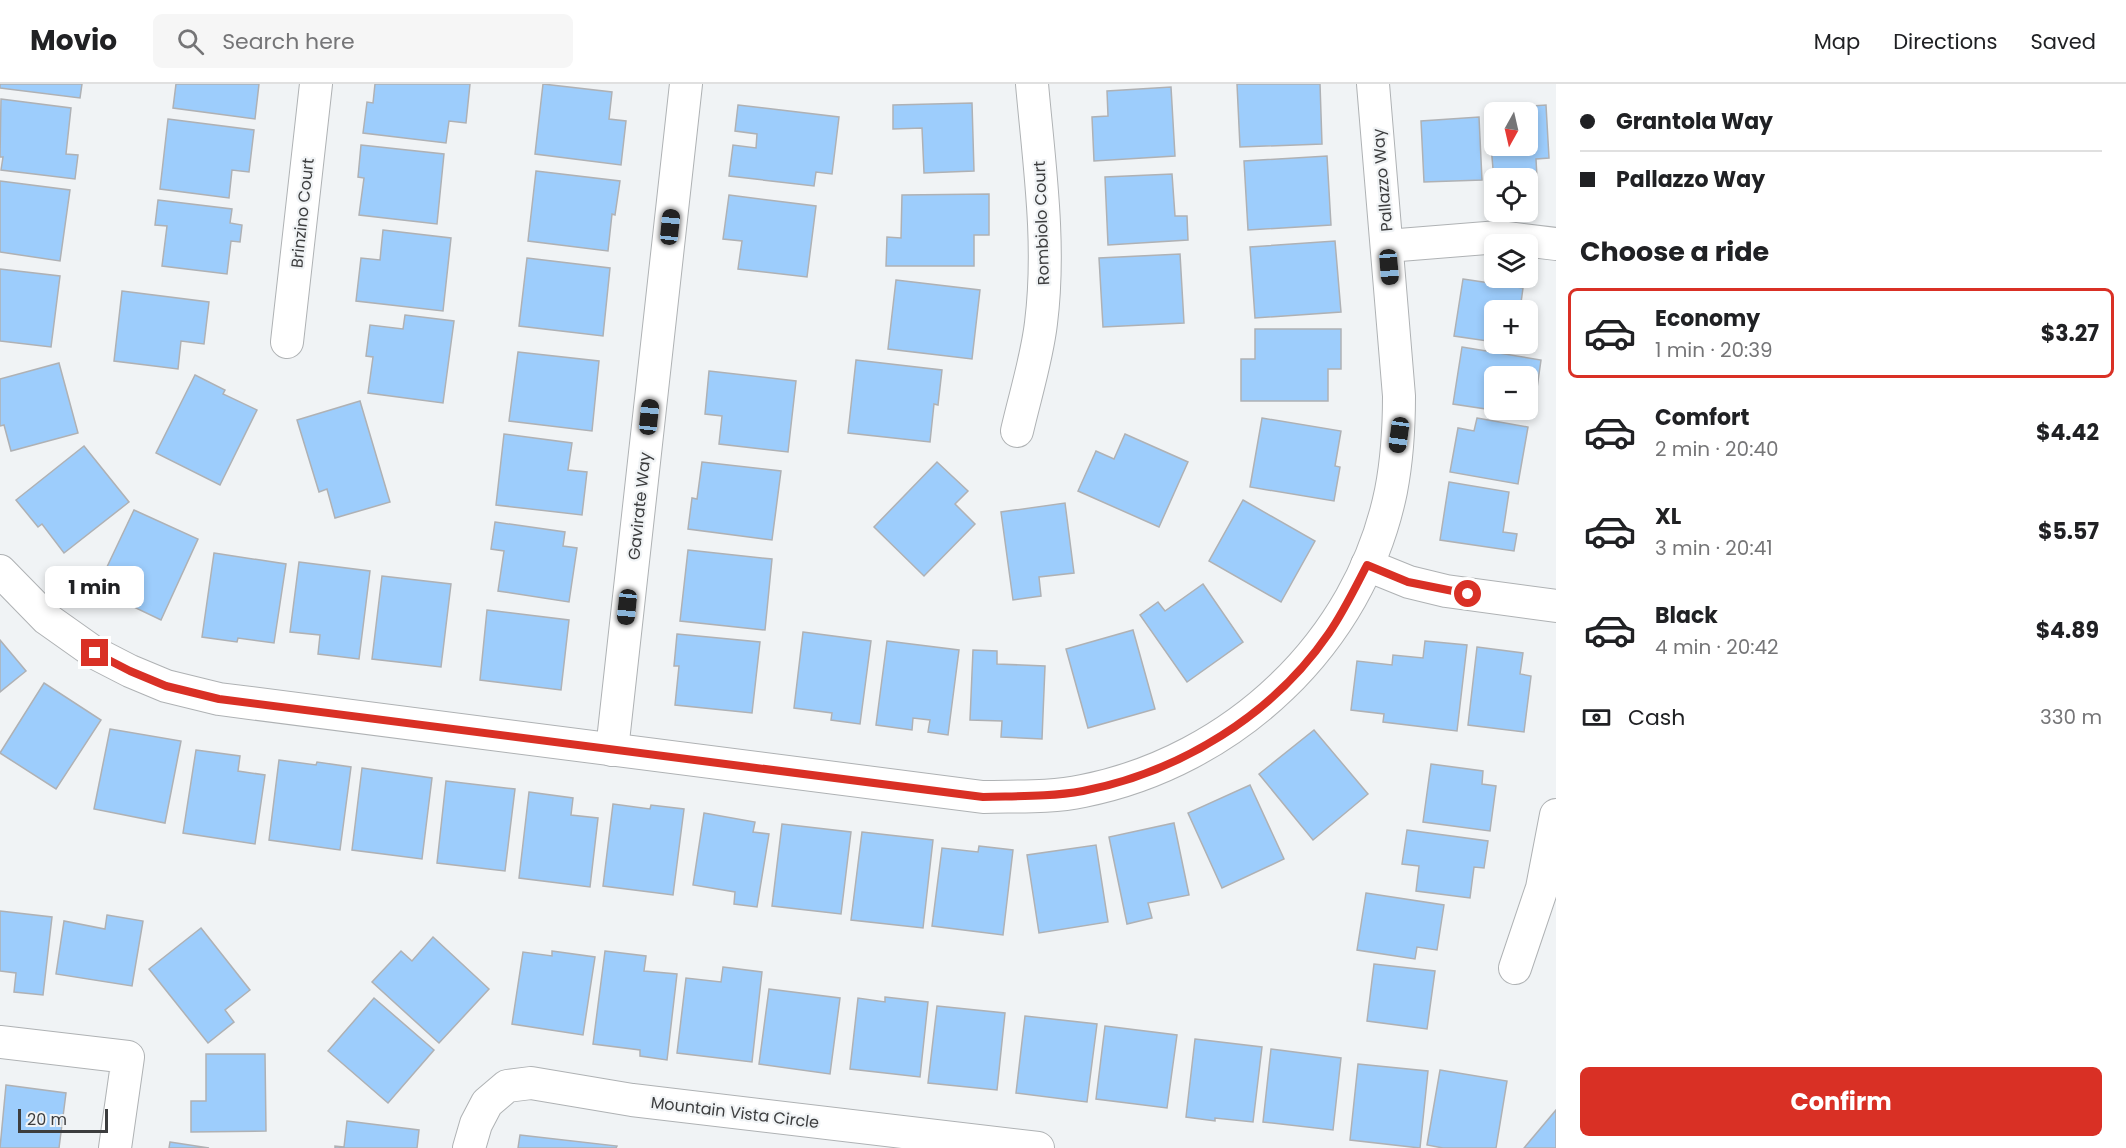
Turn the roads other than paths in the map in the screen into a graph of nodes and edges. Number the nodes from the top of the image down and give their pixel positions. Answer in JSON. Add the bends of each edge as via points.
{"nodes":[{"id":1,"x":316,"y":84,"type":"edge"},
{"id":2,"x":686,"y":84,"type":"edge"},
{"id":3,"x":1032,"y":84,"type":"edge"},
{"id":4,"x":1373,"y":84,"type":"edge"},
{"id":5,"x":1556,"y":244,"type":"edge"},
{"id":6,"x":1387,"y":246,"type":"junction"},
{"id":7,"x":287,"y":342,"type":"dead end"},
{"id":8,"x":1017,"y":431,"type":"dead end"},
{"id":9,"x":1367,"y":565,"type":"junction"},
{"id":10,"x":0,"y":571,"type":"edge"},
{"id":11,"x":1556,"y":606,"type":"edge"},
{"id":12,"x":612,"y":750,"type":"junction"},
{"id":13,"x":1556,"y":815,"type":"edge"},
{"id":14,"x":1515,"y":968,"type":"dead end"},
{"id":15,"x":0,"y":1042,"type":"edge"},
{"id":16,"x":115,"y":1148,"type":"edge"},
{"id":17,"x":469,"y":1148,"type":"edge"},
{"id":18,"x":1038,"y":1148,"type":"edge"}],
"edges":[{"from":1,"to":7,"type":"street","name":"Brinzino Court"},
{"from":2,"to":12,"type":"street","name":"Gavirate Way"},
{"from":3,"to":8,"type":"street","name":"Rombiolo Court","via":[[1046,268],[1041,325]]},
{"from":4,"to":6,"type":"street","name":"Pallazzo Way"},
{"from":5,"to":6,"type":"street","via":[[1499,237]]},
{"from":6,"to":9,"type":"street","name":"Pallazzo Way","via":[[1399,435],[1391,492]]},
{"from":9,"to":11,"type":"street","via":[[1408,582],[1446,591]]},
{"from":9,"to":12,"type":"street","name":"Pallazzo Way","via":[[1328,634],[1290,680],[1261,707],[1195,752],[1140,776],[1083,791],[983,797]]},
{"from":10,"to":12,"type":"street","name":"Pallazzo Way","via":[[47,619],[95,653],[166,686],[219,699]]},
{"from":13,"to":14,"type":"street","via":[[1542,888]]},
{"from":15,"to":16,"type":"street","via":[[128,1057]]},
{"from":17,"to":18,"type":"street","name":"Mountain Vista Circle","via":[[487,1103],[507,1086],[531,1083],[632,1100]]}]}
